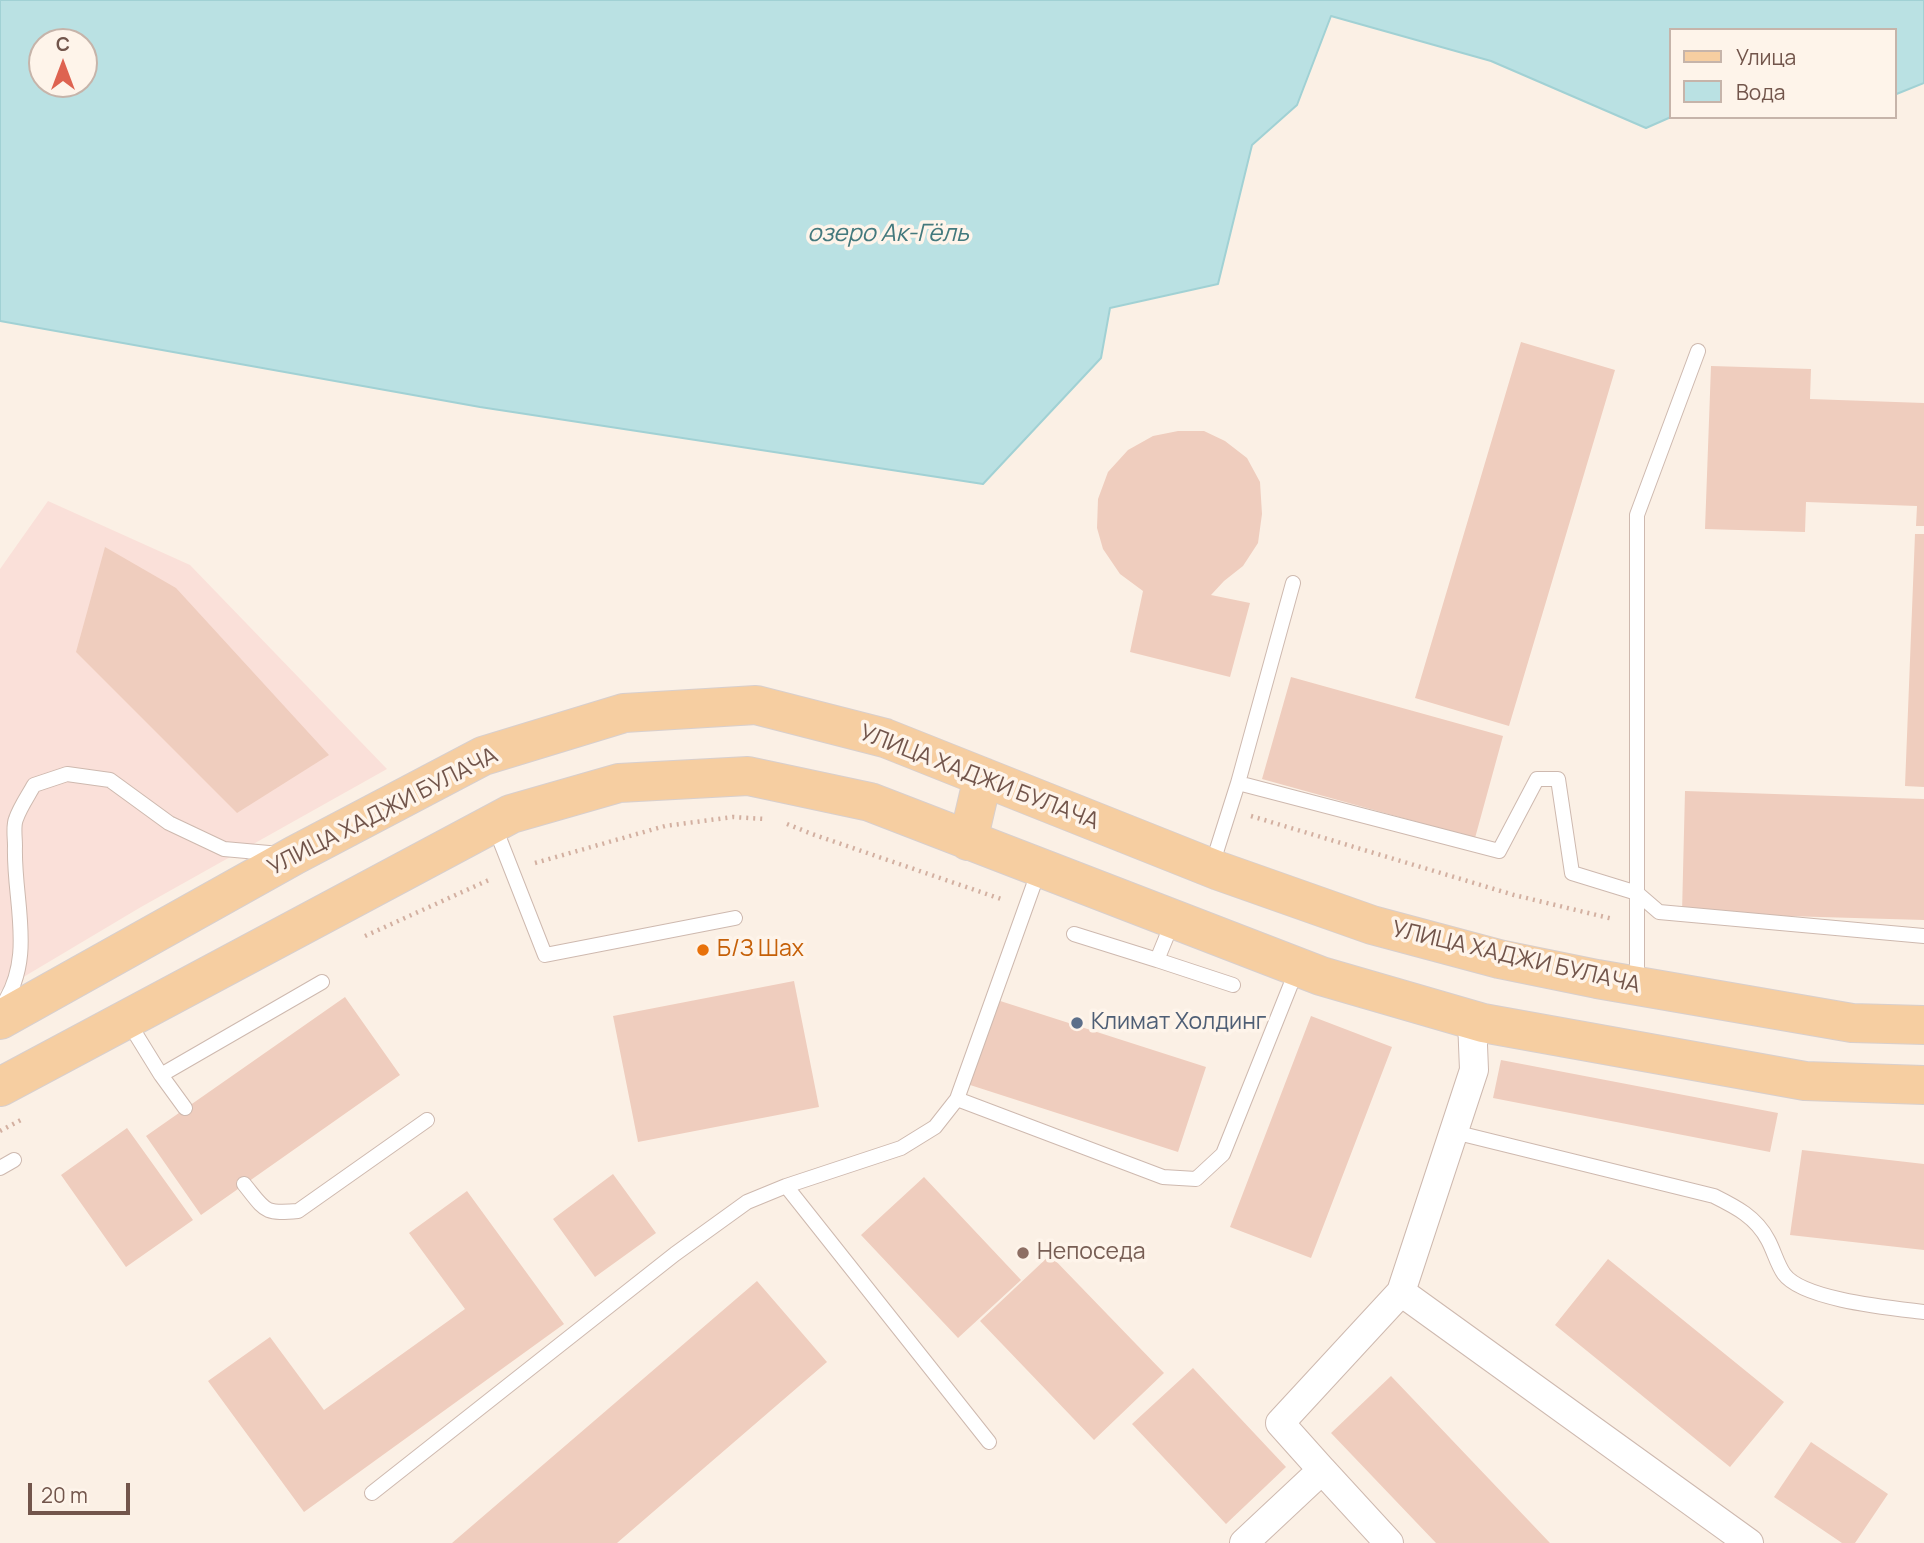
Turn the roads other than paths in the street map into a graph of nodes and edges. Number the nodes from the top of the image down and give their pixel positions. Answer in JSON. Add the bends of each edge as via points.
{"nodes":[{"id":1,"x":1698,"y":351,"type":"dead end"},
{"id":2,"x":1293,"y":583,"type":"dead end"},
{"id":3,"x":983,"y":777,"type":"junction"},
{"id":4,"x":1238,"y":783,"type":"junction"},
{"id":5,"x":494,"y":823,"type":"junction"},
{"id":6,"x":968,"y":841,"type":"junction"},
{"id":7,"x":295,"y":855,"type":"junction"},
{"id":8,"x":1211,"y":867,"type":"junction"},
{"id":9,"x":1040,"y":869,"type":"junction"},
{"id":10,"x":1637,"y":893,"type":"junction"},
{"id":11,"x":735,"y":918,"type":"dead end"},
{"id":12,"x":1173,"y":919,"type":"junction"},
{"id":13,"x":1074,"y":934,"type":"dead end"},
{"id":14,"x":1924,"y":936,"type":"edge"},
{"id":15,"x":1157,"y":960,"type":"junction"},
{"id":16,"x":1298,"y":968,"type":"junction"},
{"id":17,"x":322,"y":982,"type":"dead end"},
{"id":18,"x":1233,"y":985,"type":"dead end"},
{"id":19,"x":1637,"y":985,"type":"junction"},
{"id":20,"x":0,"y":1009,"type":"edge"},
{"id":21,"x":126,"y":1018,"type":"junction"},
{"id":22,"x":0,"y":1020,"type":"edge"},
{"id":23,"x":1472,"y":1020,"type":"junction"},
{"id":24,"x":1924,"y":1025,"type":"edge"},
{"id":25,"x":161,"y":1075,"type":"junction"},
{"id":26,"x":1924,"y":1085,"type":"edge"},
{"id":27,"x":0,"y":1087,"type":"edge"},
{"id":28,"x":957,"y":1099,"type":"junction"},
{"id":29,"x":185,"y":1108,"type":"dead end"},
{"id":30,"x":427,"y":1120,"type":"dead end"},
{"id":31,"x":1454,"y":1132,"type":"junction"},
{"id":32,"x":14,"y":1160,"type":"dead end"},
{"id":33,"x":0,"y":1168,"type":"edge"},
{"id":34,"x":244,"y":1185,"type":"dead end"},
{"id":35,"x":786,"y":1186,"type":"junction"},
{"id":36,"x":1402,"y":1292,"type":"junction"},
{"id":37,"x":1924,"y":1312,"type":"edge"},
{"id":38,"x":989,"y":1442,"type":"dead end"},
{"id":39,"x":1322,"y":1470,"type":"junction"},
{"id":40,"x":372,"y":1493,"type":"dead end"},
{"id":41,"x":1244,"y":1543,"type":"edge"},
{"id":42,"x":1390,"y":1543,"type":"edge"},
{"id":43,"x":1749,"y":1543,"type":"edge"}],
"edges":[{"from":1,"to":10,"type":"lane","via":[[1637,515]]},
{"from":2,"to":4,"type":"lane"},
{"from":3,"to":6,"type":"main road"},
{"from":3,"to":7,"type":"main road","name":"УЛИЦА ХАДЖИ БУЛАЧА","via":[[885,738],[756,705],[624,713],[483,756]]},
{"from":3,"to":8,"type":"main road","name":"УЛИЦА ХАДЖИ БУЛАЧА"},
{"from":4,"to":8,"type":"lane"},
{"from":4,"to":10,"type":"lane","via":[[1499,851],[1537,779],[1558,779],[1572,873]]},
{"from":5,"to":6,"type":"main road","via":[[620,783],[748,776],[870,802]]},
{"from":5,"to":11,"type":"lane","via":[[545,955]]},
{"from":5,"to":21,"type":"main road"},
{"from":6,"to":9,"type":"main road"},
{"from":7,"to":20,"type":"lane","via":[[224,849],[169,823],[110,780],[67,774],[34,785],[15,820],[21,963]]},
{"from":7,"to":22,"type":"main road","name":"УЛИЦА ХАДЖИ БУЛАЧА"},
{"from":8,"to":19,"type":"main road","name":"УЛИЦА ХАДЖИ БУЛАЧА","via":[[1371,925],[1499,959]]},
{"from":9,"to":12,"type":"main road"},
{"from":9,"to":28,"type":"lane"},
{"from":10,"to":14,"type":"lane","via":[[1659,912]]},
{"from":10,"to":19,"type":"lane"},
{"from":12,"to":15,"type":"lane"},
{"from":12,"to":16,"type":"main road"},
{"from":13,"to":15,"type":"lane"},
{"from":15,"to":18,"type":"lane"},
{"from":16,"to":23,"type":"main road"},
{"from":16,"to":28,"type":"lane","via":[[1223,1154],[1196,1179],[1163,1177]]},
{"from":17,"to":25,"type":"lane"},
{"from":19,"to":24,"type":"main road","name":"УЛИЦА ХАДЖИ БУЛАЧА","via":[[1853,1023]]},
{"from":21,"to":25,"type":"lane"},
{"from":21,"to":27,"type":"main road"},
{"from":23,"to":26,"type":"main road","via":[[1805,1081]]},
{"from":23,"to":31,"type":"street","via":[[1474,1070]]},
{"from":25,"to":29,"type":"lane"},
{"from":28,"to":35,"type":"lane","via":[[934,1127],[901,1148]]},
{"from":30,"to":34,"type":"lane","via":[[298,1211],[274,1213],[262,1207]]},
{"from":31,"to":36,"type":"street"},
{"from":31,"to":37,"type":"lane","via":[[1714,1196],[1747,1213],[1766,1237],[1785,1275],[1797,1286],[1815,1294]]},
{"from":32,"to":33,"type":"lane"},
{"from":35,"to":38,"type":"lane"},
{"from":35,"to":40,"type":"lane","via":[[747,1202],[675,1254]]},
{"from":36,"to":39,"type":"street","via":[[1280,1423]]},
{"from":36,"to":43,"type":"street"},
{"from":39,"to":41,"type":"street"},
{"from":39,"to":42,"type":"street"}]}
